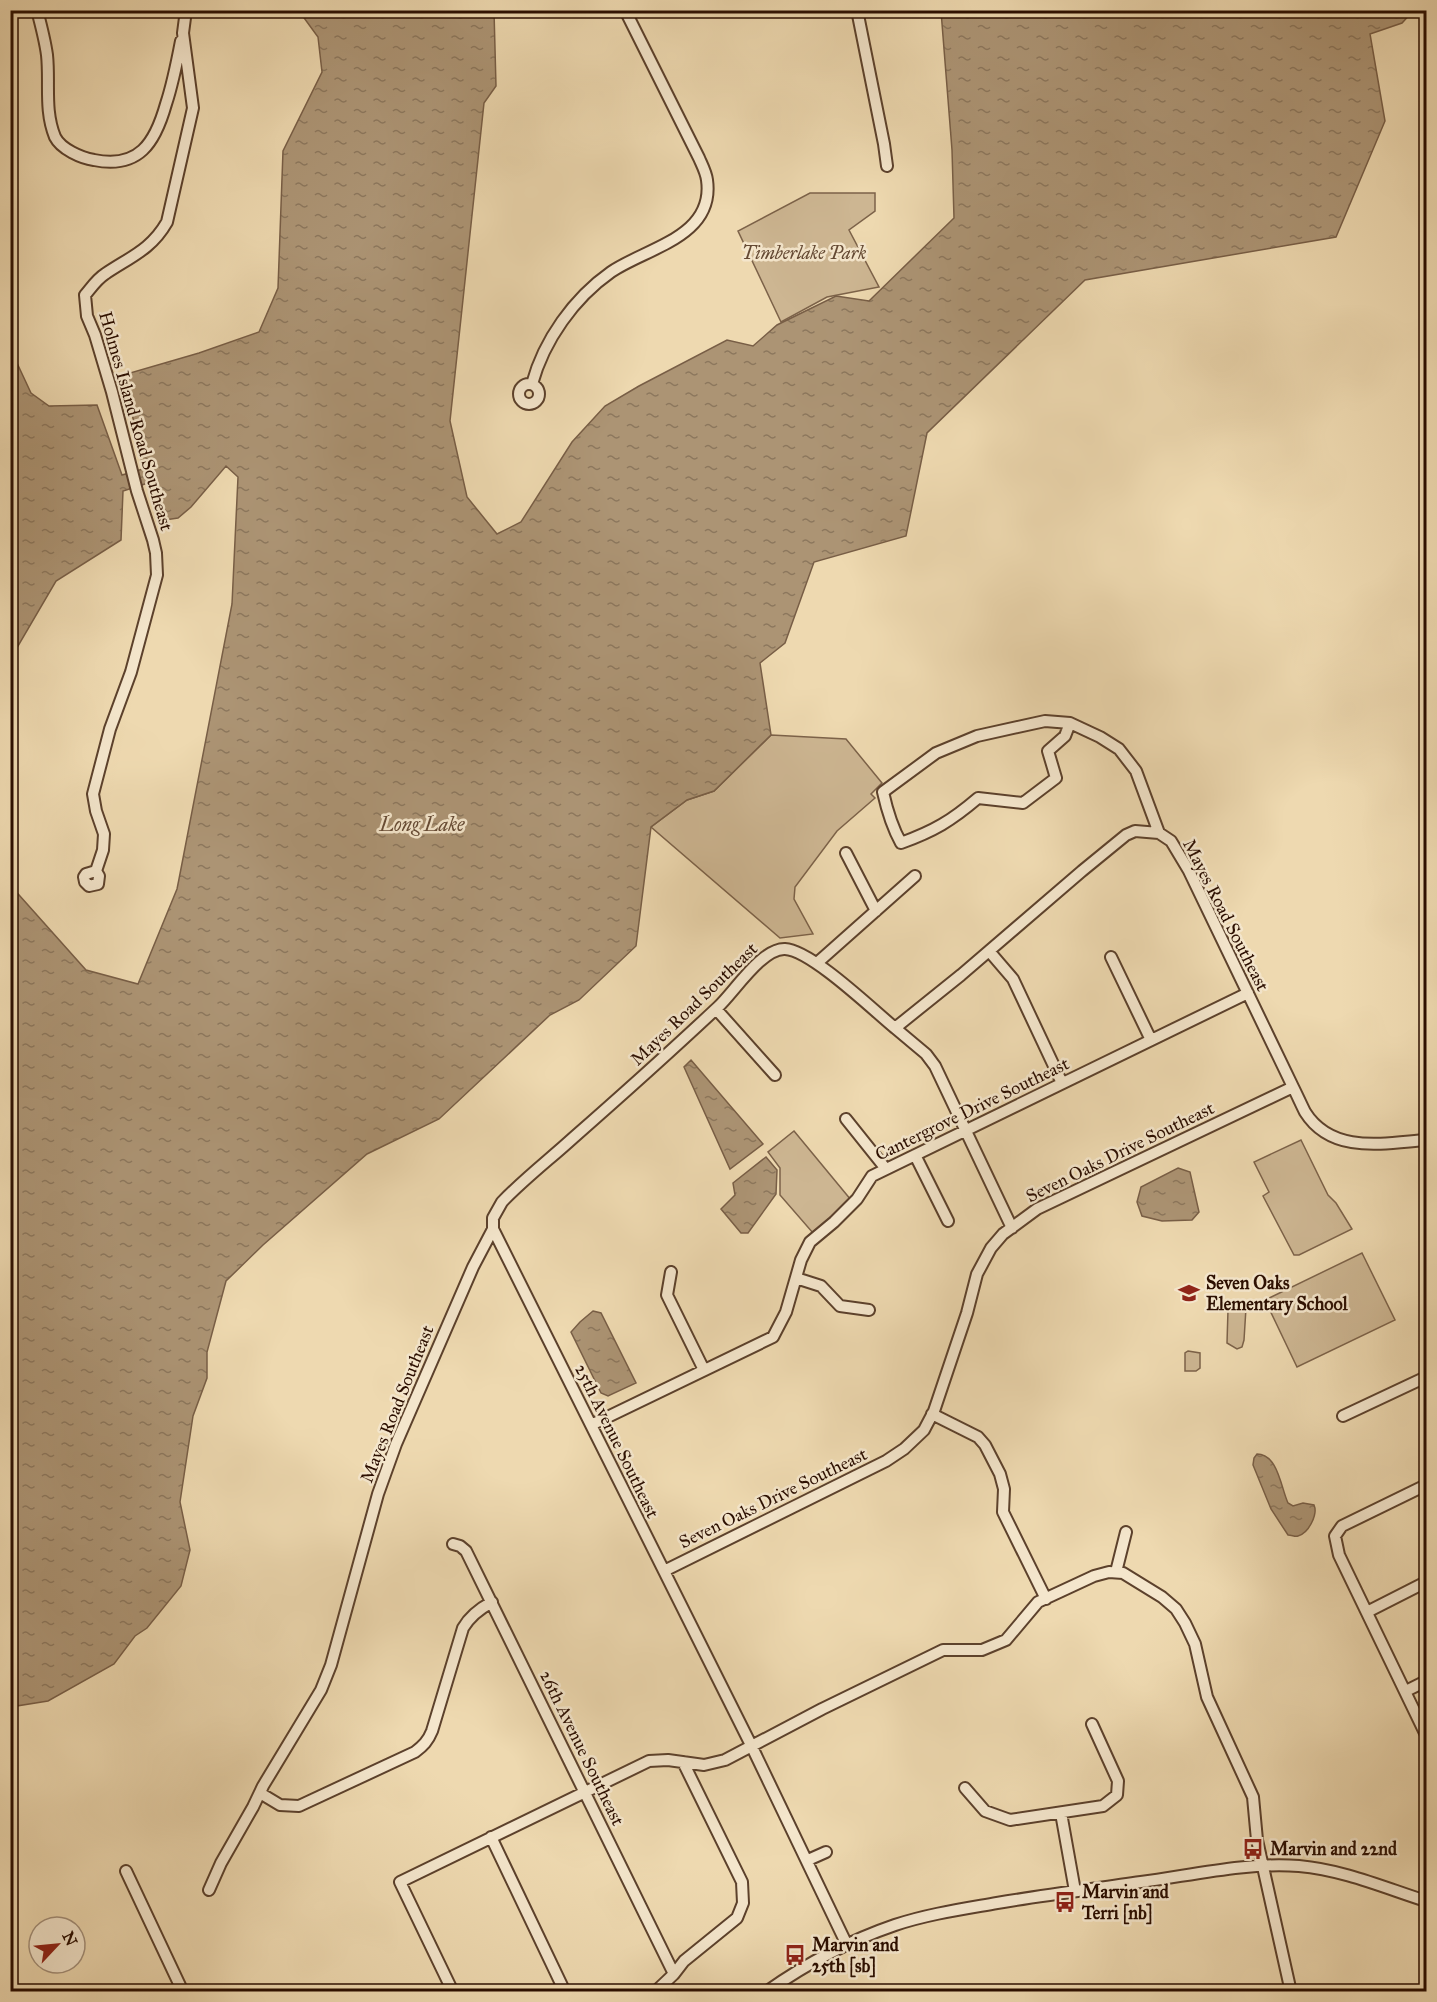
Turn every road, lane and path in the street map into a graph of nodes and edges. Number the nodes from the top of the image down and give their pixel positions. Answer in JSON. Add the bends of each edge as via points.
{"nodes":[{"id":1,"x":37,"y":10,"type":"edge"},
{"id":2,"x":186,"y":10,"type":"edge"},
{"id":3,"x":625,"y":10,"type":"edge"},
{"id":4,"x":857,"y":10,"type":"edge"},
{"id":5,"x":183,"y":33,"type":"junction"},
{"id":6,"x":887,"y":166,"type":"dead end"},
{"id":7,"x":532,"y":384,"type":"dead end"},
{"id":8,"x":1070,"y":723,"type":"junction"},
{"id":9,"x":1159,"y":833,"type":"junction"},
{"id":10,"x":846,"y":853,"type":"dead end"},
{"id":11,"x":96,"y":871,"type":"dead end"},
{"id":12,"x":915,"y":876,"type":"dead end"},
{"id":13,"x":876,"y":910,"type":"junction"},
{"id":14,"x":989,"y":951,"type":"junction"},
{"id":15,"x":1111,"y":957,"type":"dead end"},
{"id":16,"x":817,"y":963,"type":"junction"},
{"id":17,"x":1248,"y":993,"type":"junction"},
{"id":18,"x":716,"y":1009,"type":"junction"},
{"id":19,"x":895,"y":1028,"type":"junction"},
{"id":20,"x":1151,"y":1040,"type":"junction"},
{"id":21,"x":775,"y":1075,"type":"dead end"},
{"id":22,"x":1062,"y":1083,"type":"junction"},
{"id":23,"x":1293,"y":1087,"type":"junction"},
{"id":24,"x":846,"y":1119,"type":"dead end"},
{"id":25,"x":966,"y":1130,"type":"junction"},
{"id":26,"x":1426,"y":1140,"type":"edge"},
{"id":27,"x":915,"y":1155,"type":"junction"},
{"id":28,"x":886,"y":1169,"type":"junction"},
{"id":29,"x":948,"y":1221,"type":"dead end"},
{"id":30,"x":1011,"y":1228,"type":"junction"},
{"id":31,"x":494,"y":1229,"type":"junction"},
{"id":32,"x":671,"y":1272,"type":"dead end"},
{"id":33,"x":796,"y":1278,"type":"junction"},
{"id":34,"x":868,"y":1310,"type":"dead end"},
{"id":35,"x":704,"y":1370,"type":"junction"},
{"id":36,"x":1426,"y":1377,"type":"edge"},
{"id":37,"x":932,"y":1414,"type":"junction"},
{"id":38,"x":1343,"y":1416,"type":"dead end"},
{"id":39,"x":591,"y":1425,"type":"junction"},
{"id":40,"x":1426,"y":1485,"type":"edge"},
{"id":41,"x":1125,"y":1532,"type":"dead end"},
{"id":42,"x":453,"y":1544,"type":"dead end"},
{"id":43,"x":664,"y":1571,"type":"junction"},
{"id":44,"x":1116,"y":1572,"type":"junction"},
{"id":45,"x":1426,"y":1582,"type":"edge"},
{"id":46,"x":1046,"y":1599,"type":"junction"},
{"id":47,"x":492,"y":1602,"type":"junction"},
{"id":48,"x":1367,"y":1612,"type":"junction"},
{"id":49,"x":1426,"y":1682,"type":"edge"},
{"id":50,"x":1406,"y":1691,"type":"junction"},
{"id":51,"x":1092,"y":1724,"type":"dead end"},
{"id":52,"x":1426,"y":1736,"type":"edge"},
{"id":53,"x":752,"y":1747,"type":"junction"},
{"id":54,"x":683,"y":1762,"type":"junction"},
{"id":55,"x":966,"y":1788,"type":"dead end"},
{"id":56,"x":260,"y":1792,"type":"junction"},
{"id":57,"x":585,"y":1793,"type":"junction"},
{"id":58,"x":1061,"y":1813,"type":"junction"},
{"id":59,"x":491,"y":1837,"type":"junction"},
{"id":60,"x":826,"y":1852,"type":"dead end"},
{"id":61,"x":808,"y":1860,"type":"junction"},
{"id":62,"x":1264,"y":1865,"type":"junction"},
{"id":63,"x":126,"y":1871,"type":"dead end"},
{"id":64,"x":209,"y":1890,"type":"dead end"},
{"id":65,"x":1075,"y":1891,"type":"junction"},
{"id":66,"x":1426,"y":1901,"type":"edge"},
{"id":67,"x":847,"y":1945,"type":"junction"},
{"id":68,"x":674,"y":1974,"type":"junction"},
{"id":69,"x":183,"y":1992,"type":"edge"},
{"id":70,"x":453,"y":1992,"type":"edge"},
{"id":71,"x":565,"y":1992,"type":"edge"},
{"id":72,"x":655,"y":1992,"type":"edge"},
{"id":73,"x":765,"y":1992,"type":"edge"},
{"id":74,"x":1291,"y":1992,"type":"edge"}],
"edges":[{"from":1,"to":5,"type":"street","via":[[47,57],[48,107],[56,139],[84,158],[109,163],[127,160],[153,140],[174,79]]},
{"from":2,"to":5,"type":"street","name":"Holmes Island Road Southeast"},
{"from":3,"to":7,"type":"street","via":[[699,158],[707,178],[706,201],[698,219],[678,237],[612,271],[574,306],[548,344]]},
{"from":4,"to":6,"type":"street"},
{"from":5,"to":11,"type":"street","name":"Holmes Island Road Southeast","via":[[193,108],[167,222],[159,236],[133,258],[103,275],[86,295],[87,316],[153,540],[157,575],[93,794],[104,834]]},
{"from":8,"to":8,"type":"street","via":[[1045,721],[977,736],[936,753],[884,792],[889,817],[901,843],[930,833],[978,798],[1023,803],[1056,778],[1048,751],[1065,736]]},
{"from":8,"to":9,"type":"street","via":[[1119,749],[1136,771]]},
{"from":9,"to":14,"type":"street","name":"Mayes Road Southeast","via":[[1135,831],[1126,835]]},
{"from":9,"to":17,"type":"street","name":"Mayes Road Southeast","via":[[1171,841],[1185,863]]},
{"from":10,"to":13,"type":"street"},
{"from":12,"to":13,"type":"street"},
{"from":13,"to":16,"type":"street"},
{"from":14,"to":19,"type":"street","name":"Mayes Road Southeast"},
{"from":14,"to":22,"type":"street","via":[[1012,979]]},
{"from":15,"to":20,"type":"street"},
{"from":16,"to":18,"type":"street","name":"Mayes Road Southeast","via":[[798,952],[772,951]]},
{"from":16,"to":19,"type":"street","name":"Mayes Road Southeast"},
{"from":17,"to":20,"type":"street","name":"Cantergrove Drive Southeast"},
{"from":17,"to":23,"type":"street","name":"Mayes Road Southeast"},
{"from":18,"to":21,"type":"street"},
{"from":18,"to":31,"type":"street","name":"Mayes Road Southeast","via":[[512,1191],[493,1218]]},
{"from":19,"to":25,"type":"street","via":[[935,1066]]},
{"from":20,"to":22,"type":"street","name":"Cantergrove Drive Southeast"},
{"from":22,"to":25,"type":"street","name":"Cantergrove Drive Southeast"},
{"from":23,"to":26,"type":"street","name":"Mayes Road Southeast","via":[[1306,1113],[1333,1137],[1364,1144]]},
{"from":23,"to":30,"type":"street","name":"Seven Oaks Drive Southeast","via":[[1037,1209]]},
{"from":24,"to":28,"type":"street"},
{"from":25,"to":27,"type":"street","name":"Cantergrove Drive Southeast"},
{"from":25,"to":30,"type":"street"},
{"from":27,"to":28,"type":"street","name":"Cantergrove Drive Southeast"},
{"from":27,"to":29,"type":"street"},
{"from":28,"to":33,"type":"street","name":"Cantergrove Drive Southeast","via":[[872,1176],[857,1199],[810,1242]]},
{"from":30,"to":37,"type":"street","name":"Seven Oaks Drive Southeast","via":[[991,1248],[977,1274]]},
{"from":31,"to":39,"type":"street","name":"25th Avenue Southeast"},
{"from":31,"to":56,"type":"street","name":"Mayes Road Southeast","via":[[477,1257],[396,1444],[321,1690]]},
{"from":32,"to":35,"type":"street","via":[[667,1296]]},
{"from":33,"to":34,"type":"street","via":[[821,1286],[840,1306]]},
{"from":33,"to":35,"type":"street","name":"Cantergrove Drive Southeast","via":[[786,1312],[773,1337]]},
{"from":35,"to":39,"type":"street","name":"Cantergrove Drive Southeast"},
{"from":36,"to":38,"type":"street"},
{"from":37,"to":43,"type":"street","name":"Seven Oaks Drive Southeast","via":[[924,1430],[886,1461]]},
{"from":37,"to":46,"type":"street","via":[[978,1437],[985,1445],[1000,1474],[1004,1512]]},
{"from":39,"to":43,"type":"street","name":"25th Avenue Southeast"},
{"from":40,"to":48,"type":"street","via":[[1342,1526],[1335,1536]]},
{"from":41,"to":44,"type":"street"},
{"from":42,"to":47,"type":"street","name":"26th Avenue Southeast","via":[[466,1551]]},
{"from":43,"to":53,"type":"street","name":"25th Avenue Southeast"},
{"from":44,"to":46,"type":"street","via":[[1094,1576]]},
{"from":44,"to":62,"type":"street","via":[[1162,1598],[1185,1623],[1195,1644],[1207,1698],[1253,1797]]},
{"from":45,"to":48,"type":"street"},
{"from":46,"to":53,"type":"street","via":[[1038,1602],[1006,1640],[982,1650],[943,1650]]},
{"from":47,"to":56,"type":"street","via":[[479,1609],[463,1628],[432,1731],[427,1742],[415,1752],[298,1806],[280,1805]]},
{"from":47,"to":57,"type":"street","name":"26th Avenue Southeast"},
{"from":48,"to":50,"type":"street"},
{"from":49,"to":50,"type":"street"},
{"from":50,"to":52,"type":"street"},
{"from":51,"to":58,"type":"street","via":[[1118,1781],[1117,1796],[1104,1806]]},
{"from":53,"to":54,"type":"street","via":[[704,1765]]},
{"from":53,"to":61,"type":"street","name":"25th Avenue Southeast"},
{"from":54,"to":57,"type":"street","via":[[649,1761]]},
{"from":54,"to":68,"type":"street","via":[[742,1882],[743,1903],[737,1918],[684,1961]]},
{"from":55,"to":58,"type":"street","via":[[985,1811],[1010,1820]]},
{"from":56,"to":64,"type":"street","name":"Mayes Road Southeast"},
{"from":57,"to":59,"type":"street"},
{"from":57,"to":68,"type":"street","name":"26th Avenue Southeast"},
{"from":58,"to":65,"type":"street"},
{"from":59,"to":70,"type":"street","via":[[400,1882]]},
{"from":59,"to":71,"type":"street"},
{"from":60,"to":61,"type":"street"},
{"from":61,"to":67,"type":"street","name":"25th Avenue Southeast"},
{"from":62,"to":65,"type":"street"},
{"from":62,"to":66,"type":"street","via":[[1330,1871]]},
{"from":62,"to":74,"type":"street"},
{"from":63,"to":69,"type":"street"},
{"from":65,"to":67,"type":"street","via":[[916,1919]]},
{"from":67,"to":73,"type":"street","via":[[799,1969]]},
{"from":68,"to":72,"type":"street"}]}
